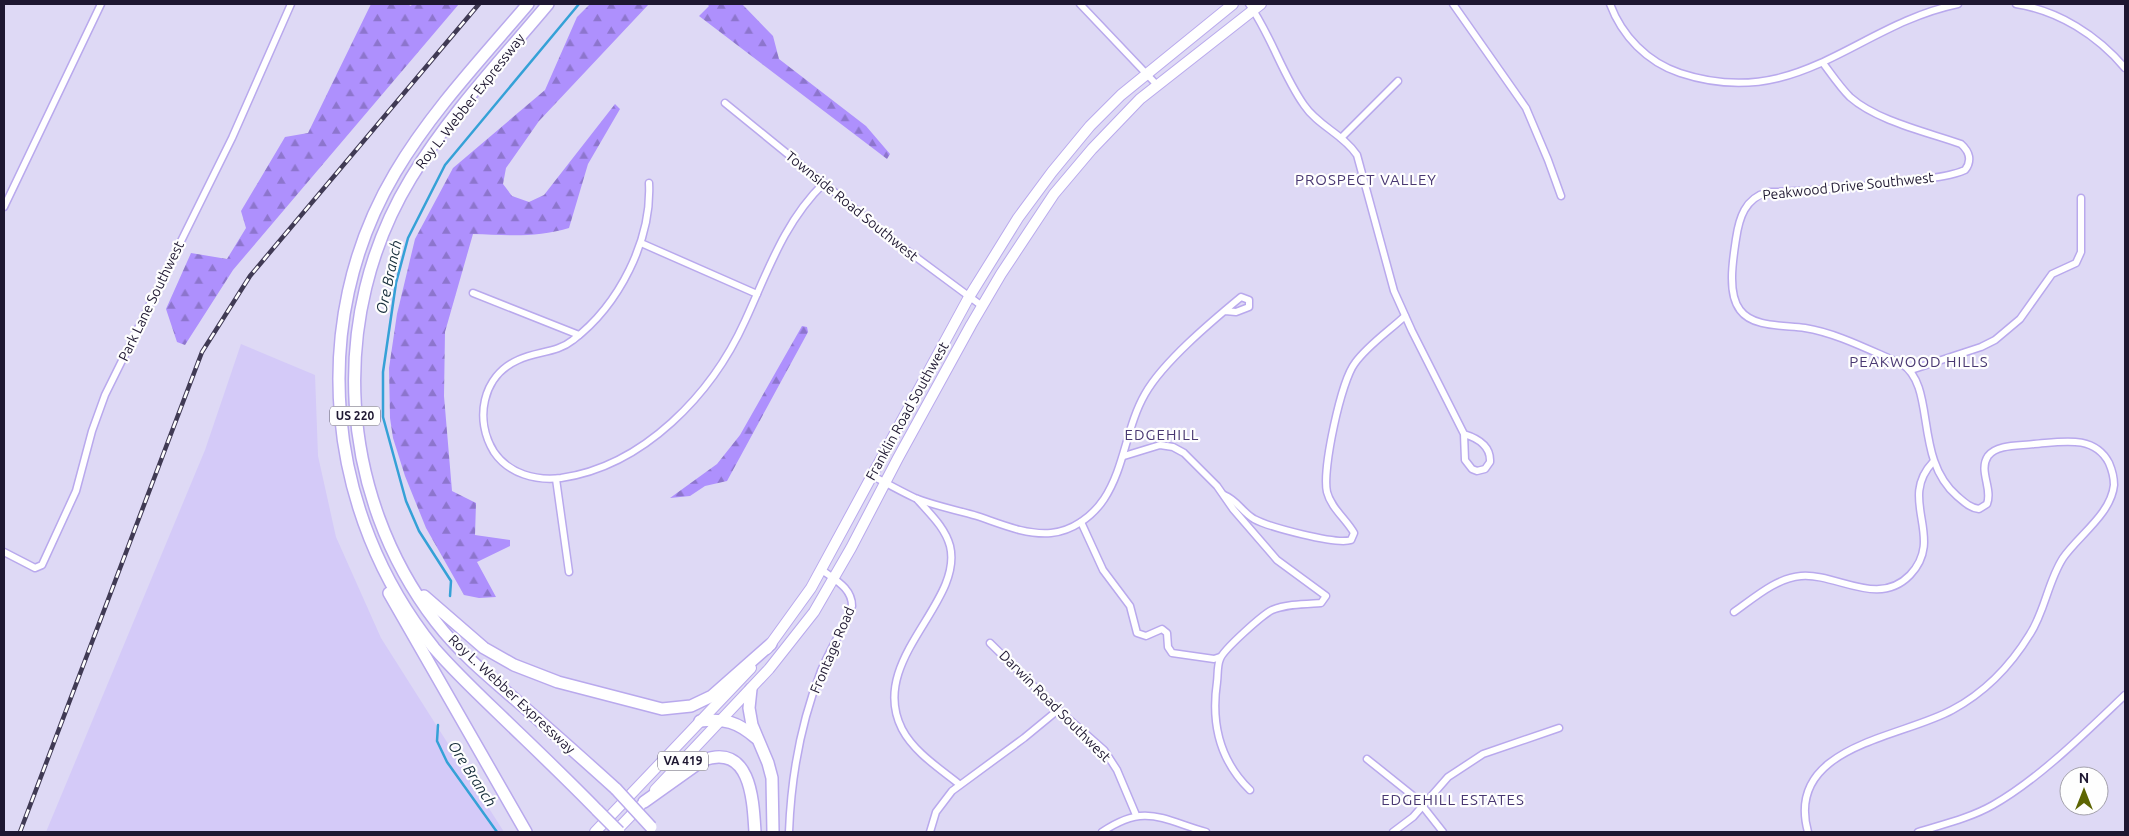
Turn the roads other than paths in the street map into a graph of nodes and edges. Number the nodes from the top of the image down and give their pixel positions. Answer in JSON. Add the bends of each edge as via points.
{"nodes":[{"id":1,"x":101,"y":4,"type":"edge"},
{"id":2,"x":291,"y":4,"type":"edge"},
{"id":3,"x":528,"y":4,"type":"edge"},
{"id":4,"x":548,"y":4,"type":"edge"},
{"id":5,"x":1080,"y":4,"type":"edge"},
{"id":6,"x":1233,"y":4,"type":"edge"},
{"id":7,"x":1453,"y":4,"type":"edge"},
{"id":8,"x":1610,"y":4,"type":"edge"},
{"id":9,"x":1958,"y":4,"type":"edge"},
{"id":10,"x":2016,"y":4,"type":"edge"},
{"id":11,"x":1254,"y":6,"type":"edge"},
{"id":12,"x":1823,"y":63,"type":"junction"},
{"id":13,"x":2125,"y":68,"type":"edge"},
{"id":14,"x":1146,"y":73,"type":"junction"},
{"id":15,"x":1398,"y":81,"type":"dead end"},
{"id":16,"x":1157,"y":85,"type":"junction"},
{"id":17,"x":725,"y":103,"type":"dead end"},
{"id":18,"x":1341,"y":138,"type":"junction"},
{"id":19,"x":649,"y":183,"type":"dead end"},
{"id":20,"x":824,"y":183,"type":"junction"},
{"id":21,"x":1561,"y":196,"type":"dead end"},
{"id":22,"x":2081,"y":198,"type":"dead end"},
{"id":23,"x":4,"y":207,"type":"edge"},
{"id":24,"x":641,"y":243,"type":"junction"},
{"id":25,"x":473,"y":293,"type":"dead end"},
{"id":26,"x":757,"y":294,"type":"junction"},
{"id":27,"x":969,"y":297,"type":"junction"},
{"id":28,"x":982,"y":306,"type":"junction"},
{"id":29,"x":1225,"y":311,"type":"dead end"},
{"id":30,"x":1405,"y":316,"type":"junction"},
{"id":31,"x":579,"y":335,"type":"junction"},
{"id":32,"x":1911,"y":370,"type":"junction"},
{"id":33,"x":1464,"y":434,"type":"junction"},
{"id":34,"x":1124,"y":456,"type":"junction"},
{"id":35,"x":1933,"y":462,"type":"junction"},
{"id":36,"x":871,"y":475,"type":"junction"},
{"id":37,"x":556,"y":478,"type":"junction"},
{"id":38,"x":885,"y":483,"type":"junction"},
{"id":39,"x":1223,"y":495,"type":"junction"},
{"id":40,"x":916,"y":498,"type":"junction"},
{"id":41,"x":1081,"y":522,"type":"junction"},
{"id":42,"x":4,"y":552,"type":"edge"},
{"id":43,"x":378,"y":561,"type":"junction"},
{"id":44,"x":822,"y":570,"type":"junction"},
{"id":45,"x":569,"y":572,"type":"dead end"},
{"id":46,"x":407,"y":579,"type":"junction"},
{"id":47,"x":834,"y":579,"type":"junction"},
{"id":48,"x":1734,"y":612,"type":"dead end"},
{"id":49,"x":990,"y":642,"type":"dead end"},
{"id":50,"x":771,"y":644,"type":"junction"},
{"id":51,"x":1220,"y":657,"type":"junction"},
{"id":52,"x":752,"y":689,"type":"junction"},
{"id":53,"x":2125,"y":695,"type":"edge"},
{"id":54,"x":1058,"y":710,"type":"junction"},
{"id":55,"x":723,"y":719,"type":"junction"},
{"id":56,"x":700,"y":721,"type":"junction"},
{"id":57,"x":1560,"y":728,"type":"dead end"},
{"id":58,"x":756,"y":738,"type":"junction"},
{"id":59,"x":1367,"y":759,"type":"dead end"},
{"id":60,"x":958,"y":784,"type":"junction"},
{"id":61,"x":1250,"y":790,"type":"dead end"},
{"id":62,"x":644,"y":802,"type":"junction"},
{"id":63,"x":1424,"y":806,"type":"junction"},
{"id":64,"x":1136,"y":815,"type":"junction"},
{"id":65,"x":654,"y":829,"type":"edge"},
{"id":66,"x":526,"y":832,"type":"edge"},
{"id":67,"x":595,"y":832,"type":"edge"},
{"id":68,"x":617,"y":832,"type":"edge"},
{"id":69,"x":755,"y":832,"type":"edge"},
{"id":70,"x":773,"y":832,"type":"edge"},
{"id":71,"x":789,"y":832,"type":"edge"},
{"id":72,"x":930,"y":832,"type":"edge"},
{"id":73,"x":1102,"y":832,"type":"edge"},
{"id":74,"x":1206,"y":832,"type":"edge"},
{"id":75,"x":1393,"y":832,"type":"edge"},
{"id":76,"x":1443,"y":832,"type":"edge"},
{"id":77,"x":1808,"y":832,"type":"edge"},
{"id":78,"x":1918,"y":832,"type":"edge"}],
"edges":[{"from":1,"to":23,"type":"street"},
{"from":2,"to":42,"type":"street","name":"Park Lane Southwest","via":[[232,138],[106,394],[76,491],[42,565],[35,568]]},
{"from":3,"to":43,"type":"highway","name":"Roy L. Webber Expressway","number":"US 220","via":[[443,106],[395,172],[371,221],[353,274],[345,306],[338,363],[341,428],[352,491]]},
{"from":4,"to":46,"type":"highway","name":"Roy L. Webber Expressway","number":"US 220","via":[[428,151],[393,209],[369,273],[354,358],[356,426],[383,531]]},
{"from":5,"to":14,"type":"street"},
{"from":6,"to":14,"type":"main road","name":"Franklin Road Southwest"},
{"from":7,"to":21,"type":"street","via":[[1526,108]]},
{"from":8,"to":12,"type":"street","via":[[1624,32],[1646,55],[1690,76],[1723,82],[1761,82]]},
{"from":9,"to":12,"type":"street","via":[[1928,12]]},
{"from":10,"to":13,"type":"street","via":[[2044,11],[2078,27]]},
{"from":11,"to":16,"type":"main road","name":"Franklin Road Southwest"},
{"from":11,"to":18,"type":"street","via":[[1305,107]]},
{"from":12,"to":32,"type":"street","name":"Peakwood Drive Southwest","via":[[1850,96],[1870,111],[1961,144],[1970,157],[1967,169],[1959,173],[1869,186],[1768,192],[1754,198],[1745,208],[1737,234],[1734,298],[1739,310],[1751,320],[1821,332]]},
{"from":14,"to":16,"type":"street"},
{"from":14,"to":27,"type":"main road","name":"Franklin Road Southwest","via":[[1096,120],[1060,161],[1018,218]]},
{"from":15,"to":18,"type":"street"},
{"from":16,"to":28,"type":"main road","name":"Franklin Road Southwest","via":[[1117,122],[1069,176]]},
{"from":17,"to":20,"type":"street","name":"Townside Road Southwest"},
{"from":18,"to":30,"type":"street","via":[[1351,147],[1361,165],[1386,266]]},
{"from":19,"to":24,"type":"street","via":[[648,212]]},
{"from":20,"to":26,"type":"street","via":[[803,205],[788,228]]},
{"from":20,"to":27,"type":"street","name":"Townside Road Southwest"},
{"from":22,"to":32,"type":"street","via":[[2081,252],[2076,263],[2052,274],[2020,319],[1995,340]]},
{"from":24,"to":26,"type":"street"},
{"from":24,"to":31,"type":"street","via":[[615,294]]},
{"from":25,"to":31,"type":"street"},
{"from":26,"to":37,"type":"street","via":[[729,351],[698,393],[658,435],[621,458],[591,471]]},
{"from":27,"to":28,"type":"street","name":"Townside Road Southwest"},
{"from":27,"to":36,"type":"main road","name":"Franklin Road Southwest"},
{"from":28,"to":38,"type":"main road","name":"Franklin Road Southwest"},
{"from":29,"to":34,"type":"street","via":[[1154,380],[1137,410]]},
{"from":30,"to":33,"type":"street"},
{"from":30,"to":39,"type":"street","via":[[1356,362],[1346,380],[1338,411],[1326,485],[1331,502],[1354,534],[1351,540],[1334,540],[1268,524],[1252,518],[1238,502]]},
{"from":31,"to":37,"type":"street","via":[[562,347],[508,366],[492,383],[483,408],[488,442],[503,462],[523,475]]},
{"from":32,"to":35,"type":"street","via":[[1918,384]]},
{"from":33,"to":33,"type":"street","via":[[1481,442],[1489,452],[1490,462],[1485,469],[1477,471],[1468,465],[1464,454]]},
{"from":34,"to":39,"type":"street","via":[[1153,446],[1173,447],[1203,471]]},
{"from":34,"to":41,"type":"street","via":[[1103,501]]},
{"from":35,"to":48,"type":"street","via":[[1922,476],[1918,494],[1924,546],[1916,566],[1906,578],[1887,588],[1871,590],[1817,577],[1792,577]]},
{"from":35,"to":77,"type":"street","via":[[1952,492],[1970,507],[1980,510],[1989,499],[1984,469],[1991,453],[2002,448],[2078,442],[2094,446],[2106,459],[2114,477],[2113,492],[2106,506],[2062,560],[2032,632],[2000,672],[1972,697],[1936,718],[1848,749],[1834,758],[1808,792],[1804,812]]},
{"from":36,"to":38,"type":"street"},
{"from":36,"to":44,"type":"main road","name":"Franklin Road Southwest"},
{"from":37,"to":45,"type":"street"},
{"from":38,"to":40,"type":"street"},
{"from":38,"to":47,"type":"main road","name":"Franklin Road Southwest"},
{"from":39,"to":51,"type":"street","via":[[1277,560],[1324,593],[1324,602],[1284,606],[1263,615]]},
{"from":40,"to":41,"type":"street","via":[[1029,532],[1058,532]]},
{"from":40,"to":60,"type":"street","via":[[946,534],[951,559],[945,583],[903,661],[896,684],[895,708],[909,740]]},
{"from":41,"to":51,"type":"street","via":[[1103,570],[1130,606],[1137,633],[1146,636],[1162,629],[1167,633],[1172,653]]},
{"from":43,"to":66,"type":"highway","via":[[401,617]]},
{"from":43,"to":68,"type":"highway","name":"Roy L. Webber Expressway","number":"US 220","bridge":true,"via":[[435,648]]},
{"from":44,"to":47,"type":"street","name":"Frontage Road"},
{"from":44,"to":50,"type":"main road","name":"Franklin Road Southwest"},
{"from":46,"to":50,"type":"highway","via":[[458,628],[502,659],[551,680],[644,706],[675,708],[702,702],[722,689]]},
{"from":46,"to":65,"type":"highway","name":"Roy L. Webber Expressway","number":"US 220","bridge":true,"via":[[436,622],[471,661],[616,788]]},
{"from":47,"to":52,"type":"main road","name":"Franklin Road Southwest","via":[[796,636]]},
{"from":47,"to":71,"type":"street","name":"Frontage Road","via":[[850,594],[852,606],[821,672],[806,717]]},
{"from":49,"to":54,"type":"street","name":"Darwin Road Southwest"},
{"from":50,"to":56,"type":"main road","name":"Franklin Road Southwest"},
{"from":51,"to":61,"type":"street","via":[[1214,698],[1220,743],[1229,764]]},
{"from":52,"to":55,"type":"main road","number":"VA 419"},
{"from":52,"to":58,"type":"highway","via":[[749,708]]},
{"from":53,"to":78,"type":"street","via":[[2087,732],[2010,794],[1975,814]]},
{"from":54,"to":60,"type":"street"},
{"from":54,"to":64,"type":"street","name":"Darwin Road Southwest","via":[[1111,760]]},
{"from":55,"to":56,"type":"highway"},
{"from":55,"to":58,"type":"highway","via":[[740,725]]},
{"from":55,"to":62,"type":"main road","number":"VA 419"},
{"from":56,"to":67,"type":"main road","name":"Franklin Road Southwest"},
{"from":57,"to":63,"type":"street","via":[[1483,754],[1448,777]]},
{"from":58,"to":70,"type":"highway","via":[[772,778]]},
{"from":59,"to":63,"type":"street"},
{"from":60,"to":72,"type":"street","via":[[936,812]]},
{"from":62,"to":68,"type":"main road","number":"VA 419"},
{"from":62,"to":69,"type":"highway","via":[[703,760],[727,758],[740,768],[749,783]]},
{"from":63,"to":75,"type":"street"},
{"from":63,"to":76,"type":"street"},
{"from":64,"to":73,"type":"street"},
{"from":64,"to":74,"type":"street","via":[[1152,816]]}]}
